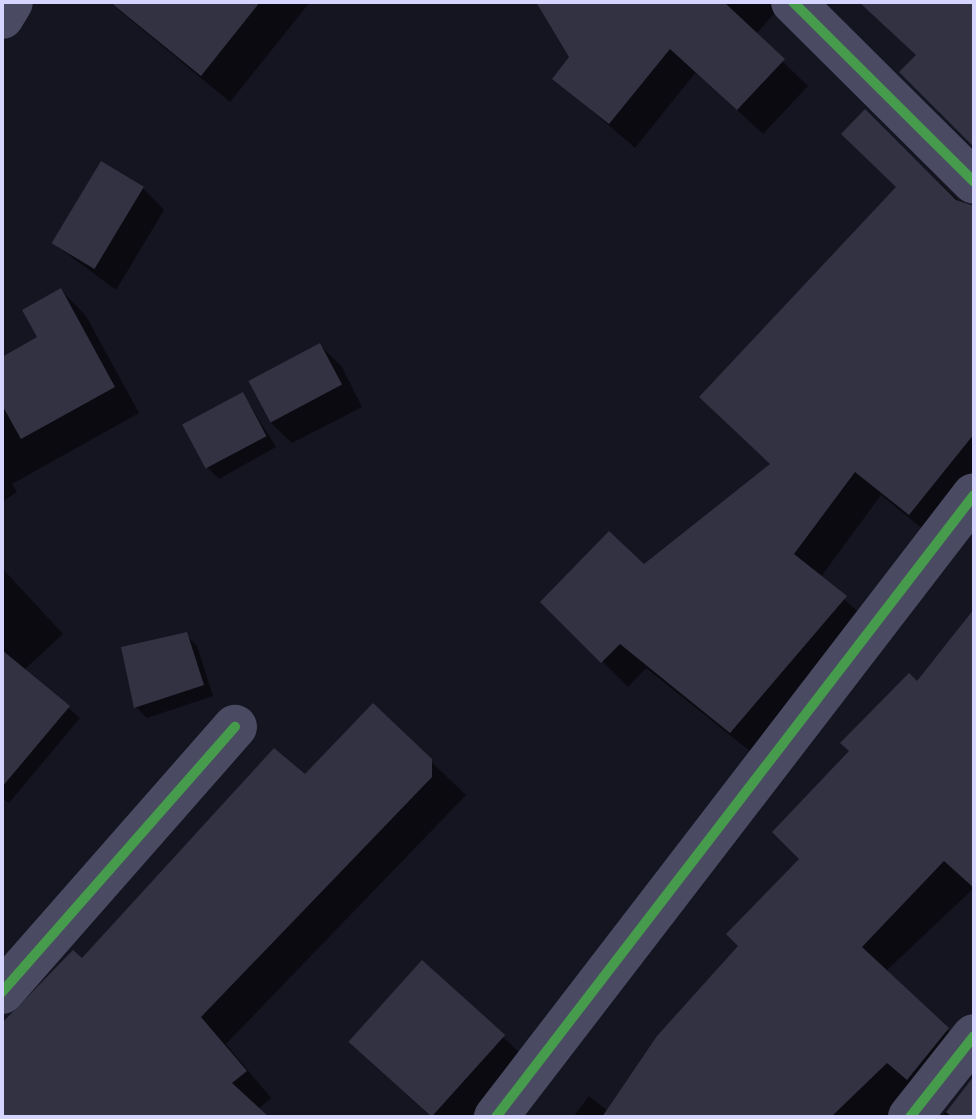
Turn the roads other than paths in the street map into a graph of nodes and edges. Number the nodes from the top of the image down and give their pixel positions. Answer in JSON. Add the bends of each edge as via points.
{"nodes":[{"id":1,"x":11,"y":2,"type":"edge"},
{"id":2,"x":793,"y":2,"type":"edge"},
{"id":3,"x":2,"y":17,"type":"edge"},
{"id":4,"x":974,"y":182,"type":"edge"},
{"id":5,"x":974,"y":495,"type":"edge"},
{"id":6,"x":235,"y":727,"type":"dead end"},
{"id":7,"x":2,"y":992,"type":"edge"},
{"id":8,"x":974,"y":1036,"type":"edge"},
{"id":9,"x":496,"y":1117,"type":"edge"},
{"id":10,"x":910,"y":1117,"type":"edge"}],
"edges":[{"from":1,"to":3,"type":"street"},
{"from":2,"to":4,"type":"street"},
{"from":5,"to":9,"type":"street"},
{"from":6,"to":7,"type":"street"},
{"from":8,"to":10,"type":"street"}]}
